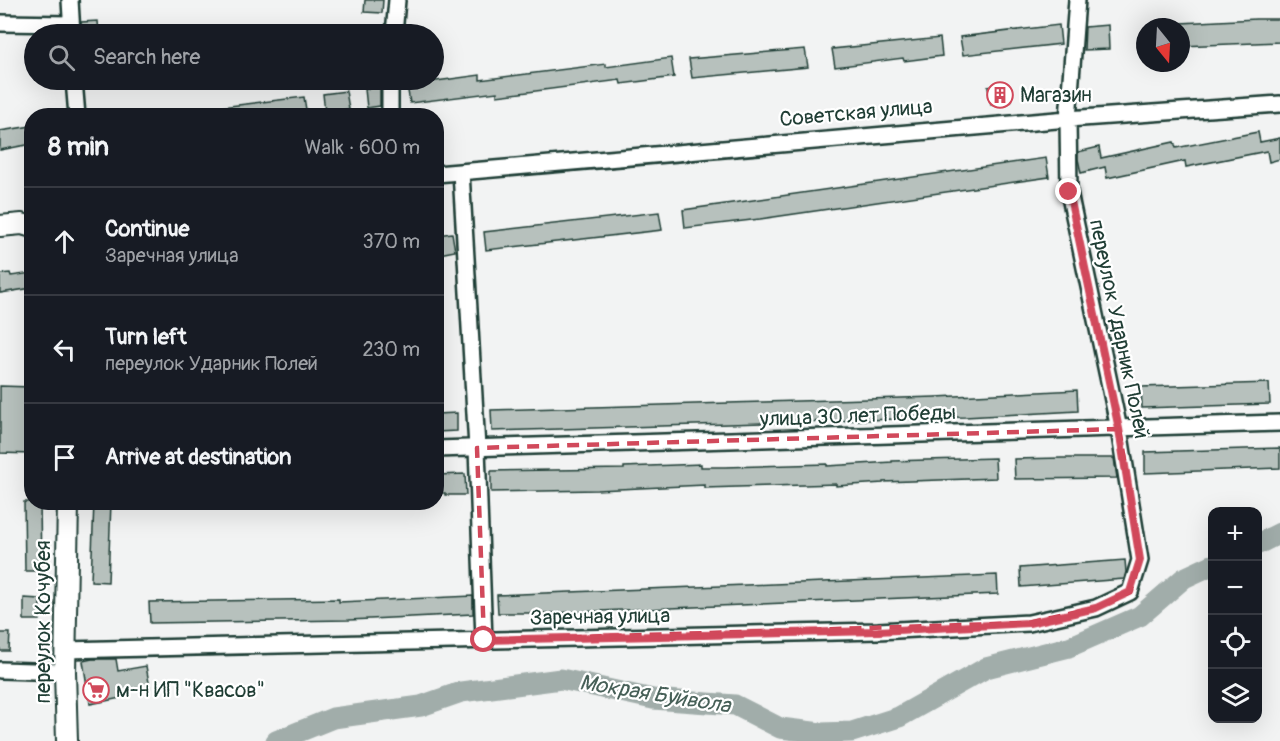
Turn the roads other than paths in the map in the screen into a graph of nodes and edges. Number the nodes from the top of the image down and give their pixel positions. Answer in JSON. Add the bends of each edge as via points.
{"nodes":[{"id":1,"x":70,"y":0,"type":"edge"},
{"id":2,"x":398,"y":0,"type":"edge"},
{"id":3,"x":1077,"y":0,"type":"edge"},
{"id":4,"x":0,"y":24,"type":"edge"},
{"id":5,"x":71,"y":24,"type":"edge"},
{"id":6,"x":395,"y":24,"type":"edge"},
{"id":7,"x":24,"y":26,"type":"edge"},
{"id":8,"x":75,"y":90,"type":"edge"},
{"id":9,"x":390,"y":90,"type":"edge"},
{"id":10,"x":1280,"y":104,"type":"edge"},
{"id":11,"x":76,"y":108,"type":"edge"},
{"id":12,"x":390,"y":108,"type":"edge"},
{"id":13,"x":1068,"y":118,"type":"junction"},
{"id":14,"x":461,"y":172,"type":"junction"},
{"id":15,"x":444,"y":173,"type":"edge"},
{"id":16,"x":24,"y":225,"type":"edge"},
{"id":17,"x":0,"y":226,"type":"edge"},
{"id":18,"x":1280,"y":423,"type":"edge"},
{"id":19,"x":1119,"y":429,"type":"junction"},
{"id":20,"x":477,"y":448,"type":"junction"},
{"id":21,"x":444,"y":449,"type":"edge"},
{"id":22,"x":68,"y":510,"type":"edge"},
{"id":23,"x":1130,"y":592,"type":"joint"},
{"id":24,"x":484,"y":640,"type":"junction"},
{"id":25,"x":65,"y":650,"type":"junction"},
{"id":26,"x":0,"y":670,"type":"edge"},
{"id":27,"x":65,"y":672,"type":"junction"},
{"id":28,"x":68,"y":741,"type":"edge"}],
"edges":[{"from":1,"to":5,"type":"street"},
{"from":2,"to":6,"type":"street"},
{"from":3,"to":13,"type":"street","name":"переулок Ударник Полей"},
{"from":4,"to":7,"type":"street"},
{"from":8,"to":11,"type":"street"},
{"from":9,"to":12,"type":"street"},
{"from":10,"to":13,"type":"street","name":"Советская улица"},
{"from":13,"to":14,"type":"street","name":"Советская улица"},
{"from":13,"to":19,"type":"street","name":"переулок Ударник Полей","via":[[1069,192]]},
{"from":14,"to":15,"type":"street","name":"Советская улица"},
{"from":14,"to":20,"type":"street"},
{"from":16,"to":17,"type":"main road"},
{"from":18,"to":19,"type":"street","name":"улица 30 лет Победы"},
{"from":19,"to":20,"type":"street","name":"улица 30 лет Победы"},
{"from":19,"to":23,"type":"street","name":"переулок Ударник Полей","via":[[1140,560]]},
{"from":20,"to":21,"type":"street","name":"улица 30 лет Победы"},
{"from":20,"to":24,"type":"street"},
{"from":22,"to":25,"type":"main road","name":"переулок Кочубея"},
{"from":23,"to":24,"type":"street","name":"Заречная улица","via":[[1096,608],[1029,623],[878,631]]},
{"from":24,"to":25,"type":"street","name":"Заречная улица"},
{"from":25,"to":27,"type":"main road","name":"переулок Кочубея"},
{"from":26,"to":27,"type":"street"},
{"from":27,"to":28,"type":"main road","name":"переулок Кочубея"}]}
